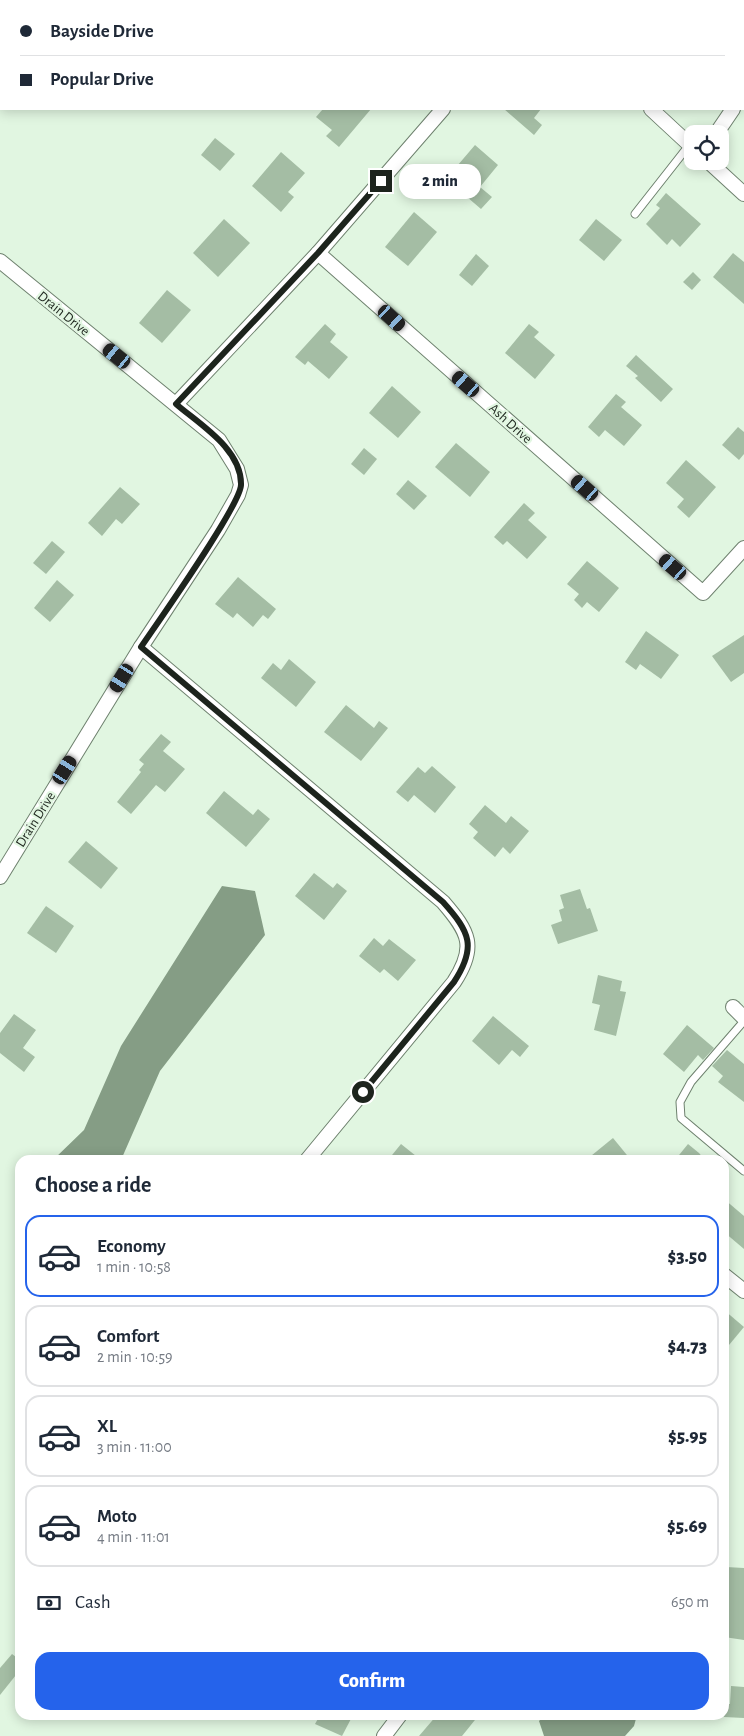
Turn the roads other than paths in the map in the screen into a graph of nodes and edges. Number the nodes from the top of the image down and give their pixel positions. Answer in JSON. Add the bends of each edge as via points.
{"nodes":[{"id":1,"x":442,"y":110,"type":"edge"},
{"id":2,"x":652,"y":110,"type":"edge"},
{"id":3,"x":732,"y":110,"type":"edge"},
{"id":4,"x":722,"y":125,"type":"edge"},
{"id":5,"x":684,"y":140,"type":"edge"},
{"id":6,"x":684,"y":154,"type":"edge"},
{"id":7,"x":718,"y":170,"type":"edge"},
{"id":8,"x":744,"y":194,"type":"edge"},
{"id":9,"x":635,"y":214,"type":"dead end"},
{"id":10,"x":318,"y":253,"type":"junction"},
{"id":11,"x":0,"y":261,"type":"edge"},
{"id":12,"x":176,"y":404,"type":"junction"},
{"id":13,"x":744,"y":548,"type":"edge"},
{"id":14,"x":141,"y":647,"type":"junction"},
{"id":15,"x":0,"y":877,"type":"edge"},
{"id":16,"x":733,"y":1007,"type":"dead end"},
{"id":17,"x":744,"y":1020,"type":"edge"},
{"id":18,"x":311,"y":1155,"type":"edge"},
{"id":19,"x":724,"y":1155,"type":"edge"},
{"id":20,"x":729,"y":1159,"type":"edge"},
{"id":21,"x":744,"y":1172,"type":"edge"},
{"id":22,"x":729,"y":1279,"type":"edge"},
{"id":23,"x":744,"y":1290,"type":"edge"},
{"id":24,"x":396,"y":1720,"type":"edge"},
{"id":25,"x":384,"y":1736,"type":"edge"}],
"edges":[{"from":1,"to":10,"type":"street"},
{"from":2,"to":5,"type":"street"},
{"from":3,"to":4,"type":"street"},
{"from":6,"to":9,"type":"lane"},
{"from":7,"to":8,"type":"street"},
{"from":10,"to":12,"type":"street"},
{"from":10,"to":13,"type":"street","name":"Ash Drive","via":[[703,593]]},
{"from":11,"to":12,"type":"street","name":"Drain Drive"},
{"from":12,"to":14,"type":"street","name":"Drain Drive","via":[[219,440],[237,469],[241,485],[218,530]]},
{"from":14,"to":15,"type":"street","name":"Drain Drive"},
{"from":14,"to":18,"type":"street","via":[[443,902],[461,922],[468,943],[466,965]]},
{"from":16,"to":17,"type":"street"},
{"from":17,"to":19,"type":"lane","via":[[691,1082],[680,1102],[681,1118]]},
{"from":20,"to":21,"type":"lane"},
{"from":22,"to":23,"type":"street"},
{"from":24,"to":25,"type":"street"}]}
